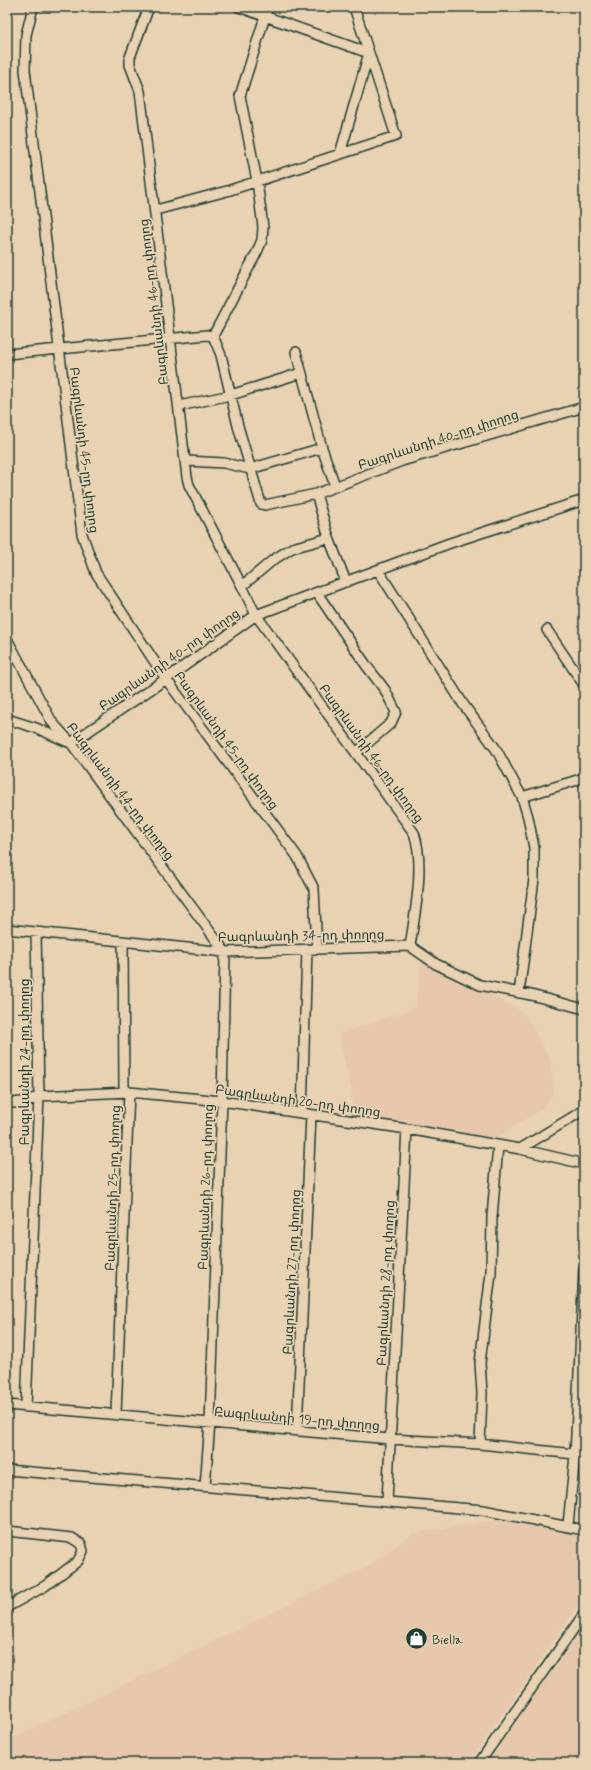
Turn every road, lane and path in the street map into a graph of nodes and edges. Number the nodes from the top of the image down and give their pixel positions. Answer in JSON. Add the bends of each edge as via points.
{"nodes":[{"id":1,"x":33,"y":7,"type":"edge"},
{"id":2,"x":149,"y":7,"type":"edge"},
{"id":3,"x":239,"y":7,"type":"edge"},
{"id":4,"x":268,"y":7,"type":"edge"},
{"id":5,"x":354,"y":7,"type":"edge"},
{"id":6,"x":264,"y":16,"type":"junction"},
{"id":7,"x":369,"y":53,"type":"junction"},
{"id":8,"x":340,"y":154,"type":"junction"},
{"id":9,"x":258,"y":181,"type":"junction"},
{"id":10,"x":156,"y":210,"type":"junction"},
{"id":11,"x":213,"y":336,"type":"junction"},
{"id":12,"x":170,"y":338,"type":"junction"},
{"id":13,"x":59,"y":348,"type":"junction"},
{"id":14,"x":296,"y":352,"type":"dead end"},
{"id":15,"x":7,"y":354,"type":"edge"},
{"id":16,"x":301,"y":373,"type":"junction"},
{"id":17,"x":230,"y":395,"type":"junction"},
{"id":18,"x":179,"y":406,"type":"junction"},
{"id":19,"x":584,"y":407,"type":"edge"},
{"id":20,"x":322,"y":448,"type":"junction"},
{"id":21,"x":186,"y":461,"type":"junction"},
{"id":22,"x":250,"y":469,"type":"junction"},
{"id":23,"x":335,"y":486,"type":"junction"},
{"id":24,"x":316,"y":494,"type":"junction"},
{"id":25,"x":584,"y":500,"type":"edge"},
{"id":26,"x":329,"y":538,"type":"junction"},
{"id":27,"x":378,"y":570,"type":"junction"},
{"id":28,"x":346,"y":582,"type":"junction"},
{"id":29,"x":242,"y":586,"type":"junction"},
{"id":30,"x":317,"y":592,"type":"junction"},
{"id":31,"x":256,"y":615,"type":"junction"},
{"id":32,"x":547,"y":630,"type":"dead end"},
{"id":33,"x":7,"y":639,"type":"edge"},
{"id":34,"x":166,"y":679,"type":"junction"},
{"id":35,"x":584,"y":685,"type":"edge"},
{"id":36,"x":7,"y":719,"type":"edge"},
{"id":37,"x":72,"y":743,"type":"junction"},
{"id":38,"x":356,"y":753,"type":"junction"},
{"id":39,"x":584,"y":778,"type":"edge"},
{"id":40,"x":522,"y":797,"type":"junction"},
{"id":41,"x":7,"y":929,"type":"edge"},
{"id":42,"x":36,"y":932,"type":"junction"},
{"id":43,"x":123,"y":942,"type":"junction"},
{"id":44,"x":410,"y":946,"type":"junction"},
{"id":45,"x":317,"y":949,"type":"junction"},
{"id":46,"x":307,"y":950,"type":"junction"},
{"id":47,"x":225,"y":952,"type":"junction"},
{"id":48,"x":519,"y":993,"type":"junction"},
{"id":49,"x":584,"y":1009,"type":"edge"},
{"id":50,"x":129,"y":1092,"type":"junction"},
{"id":51,"x":40,"y":1096,"type":"junction"},
{"id":52,"x":222,"y":1101,"type":"junction"},
{"id":53,"x":7,"y":1103,"type":"edge"},
{"id":54,"x":584,"y":1110,"type":"edge"},
{"id":55,"x":307,"y":1114,"type":"junction"},
{"id":56,"x":407,"y":1129,"type":"junction"},
{"id":57,"x":498,"y":1146,"type":"junction"},
{"id":58,"x":520,"y":1149,"type":"junction"},
{"id":59,"x":584,"y":1164,"type":"edge"},
{"id":60,"x":584,"y":1269,"type":"edge"},
{"id":61,"x":7,"y":1405,"type":"edge"},
{"id":62,"x":26,"y":1407,"type":"junction"},
{"id":63,"x":116,"y":1414,"type":"junction"},
{"id":64,"x":210,"y":1422,"type":"junction"},
{"id":65,"x":297,"y":1430,"type":"junction"},
{"id":66,"x":390,"y":1439,"type":"junction"},
{"id":67,"x":480,"y":1444,"type":"junction"},
{"id":68,"x":580,"y":1455,"type":"edge"},
{"id":69,"x":7,"y":1470,"type":"edge"},
{"id":70,"x":205,"y":1486,"type":"junction"},
{"id":71,"x":387,"y":1501,"type":"junction"},
{"id":72,"x":568,"y":1525,"type":"junction"},
{"id":73,"x":584,"y":1530,"type":"edge"},
{"id":74,"x":7,"y":1531,"type":"edge"},
{"id":75,"x":7,"y":1607,"type":"edge"},
{"id":76,"x":584,"y":1614,"type":"edge"},
{"id":77,"x":479,"y":1763,"type":"edge"}],
"edges":[{"from":1,"to":13,"type":"street","name":"Բագրևանդի 45-րդ փողոց","via":[[26,35],[25,70]]},
{"from":2,"to":10,"type":"street","name":"Բագրևանդի 46-րդ փողոց","via":[[130,57],[130,65],[140,91]]},
{"from":3,"to":6,"type":"street"},
{"from":4,"to":6,"type":"street"},
{"from":5,"to":7,"type":"street"},
{"from":6,"to":7,"type":"street"},
{"from":6,"to":9,"type":"street","via":[[240,96]]},
{"from":7,"to":8,"type":"street"},
{"from":7,"to":8,"type":"street","via":[[396,136]]},
{"from":8,"to":9,"type":"street"},
{"from":9,"to":10,"type":"street"},
{"from":9,"to":11,"type":"street","via":[[262,240]]},
{"from":10,"to":12,"type":"street","name":"Բագրևանդի 46-րդ փողոց"},
{"from":11,"to":12,"type":"street"},
{"from":11,"to":17,"type":"street","via":[[221,355]]},
{"from":12,"to":13,"type":"street"},
{"from":12,"to":18,"type":"street","name":"Բագրևանդի 46-րդ փողոց"},
{"from":13,"to":15,"type":"street"},
{"from":13,"to":34,"type":"street","name":"Բագրևանդի 45-րդ փողոց","via":[[82,534],[96,573]]},
{"from":14,"to":16,"type":"street"},
{"from":16,"to":17,"type":"street"},
{"from":16,"to":20,"type":"street"},
{"from":17,"to":18,"type":"street"},
{"from":17,"to":22,"type":"street"},
{"from":18,"to":21,"type":"street","name":"Բագրևանդի 46-րդ փողոց"},
{"from":19,"to":23,"type":"street","name":"Բագրևանդի 40-րդ փողոց","via":[[402,461]]},
{"from":20,"to":22,"type":"street"},
{"from":20,"to":23,"type":"street"},
{"from":21,"to":22,"type":"street","via":[[224,463]]},
{"from":21,"to":29,"type":"street","name":"Բագրևանդի 46-րդ փողոց","via":[[189,485]]},
{"from":22,"to":24,"type":"street","name":"Բագրևանդի 40-րդ փողոց","via":[[261,504]]},
{"from":23,"to":24,"type":"street","name":"Բագրևանդի 40-րդ փողոց"},
{"from":24,"to":26,"type":"street"},
{"from":25,"to":27,"type":"street","via":[[450,543]]},
{"from":26,"to":28,"type":"street"},
{"from":26,"to":29,"type":"street","via":[[292,548]]},
{"from":27,"to":28,"type":"street"},
{"from":27,"to":40,"type":"street","via":[[463,704],[496,749]]},
{"from":28,"to":30,"type":"street"},
{"from":29,"to":31,"type":"street","name":"Բագրևանդի 40-րդ փողոց"},
{"from":30,"to":31,"type":"street"},
{"from":30,"to":38,"type":"street","via":[[385,690],[396,712],[391,723]]},
{"from":31,"to":34,"type":"street","name":"Բագրևանդի 40-րդ փողոց"},
{"from":31,"to":38,"type":"street","name":"Բագրևանդի 46-րդ փողոց"},
{"from":32,"to":35,"type":"street"},
{"from":33,"to":37,"type":"street","name":"Բագրևանդի 44-րդ փողոց","via":[[52,722]]},
{"from":34,"to":37,"type":"street","name":"Բագրևանդի 40-րդ փողոց"},
{"from":34,"to":45,"type":"street","name":"Բագրևանդի 45-րդ փողոց","via":[[296,856],[314,889]]},
{"from":36,"to":37,"type":"street"},
{"from":37,"to":47,"type":"street","name":"Բագրևանդի 44-րդ փողոց"},
{"from":38,"to":44,"type":"street","name":"Բագրևանդի 46-րդ փողոց","via":[[414,833],[417,843],[418,898]]},
{"from":39,"to":40,"type":"street"},
{"from":40,"to":48,"type":"street","via":[[534,848],[534,879]]},
{"from":41,"to":42,"type":"street","name":"Բագրևանդի 34-րդ փողոց"},
{"from":42,"to":43,"type":"street","name":"Բագրևանդի 34-րդ փողոց"},
{"from":42,"to":51,"type":"street","name":"Բագրևանդի 24-րդ փողոց"},
{"from":43,"to":47,"type":"street","name":"Բագրևանդի 34-րդ փողոց"},
{"from":43,"to":50,"type":"street","name":"Բագրևանդի 25-րդ փողոց","via":[[124,1089]]},
{"from":44,"to":45,"type":"street","name":"Բագրևանդի 34-րդ փողոց"},
{"from":44,"to":48,"type":"street","via":[[436,964],[480,985]]},
{"from":45,"to":46,"type":"street","name":"Բագրևանդի 34-րդ փողոց"},
{"from":46,"to":47,"type":"street","name":"Բագրևանդի 34-րդ փողոց"},
{"from":46,"to":55,"type":"street","name":"Բագրևանդի 27-րդ փողոց"},
{"from":47,"to":52,"type":"street","name":"Բագրևանդի 26-րդ փողոց"},
{"from":48,"to":49,"type":"street"},
{"from":50,"to":51,"type":"street","name":"Բագրևանդի 20-րդ փողոց"},
{"from":50,"to":52,"type":"street","name":"Բագրևանդի 20-րդ փողոց"},
{"from":50,"to":63,"type":"street","name":"Բագրևանդի 25-րդ փողոց"},
{"from":51,"to":53,"type":"street","name":"Բագրևանդի 20-րդ փողոց","via":[[30,1101]]},
{"from":51,"to":62,"type":"street","name":"Բագրևանդի 24-րդ փողոց"},
{"from":52,"to":55,"type":"street","name":"Բագրևանդի 20-րդ փողոց"},
{"from":52,"to":64,"type":"street","name":"Բագրևանդի 26-րդ փողոց"},
{"from":54,"to":58,"type":"street"},
{"from":55,"to":56,"type":"street","name":"Բագրևանդի 20-րդ փողոց"},
{"from":55,"to":65,"type":"street","name":"Բագրևանդի 27-րդ փողոց"},
{"from":56,"to":57,"type":"street","name":"Բագրևանդի 20-րդ փողոց"},
{"from":56,"to":66,"type":"street","name":"Բագրևանդի 28-րդ փողոց"},
{"from":57,"to":58,"type":"street","name":"Բագրևանդի 20-րդ փողոց"},
{"from":57,"to":67,"type":"street","via":[[492,1217],[491,1273],[480,1363]]},
{"from":58,"to":59,"type":"street","name":"Բագրևանդի 20-րդ փողոց"},
{"from":60,"to":68,"type":"street"},
{"from":61,"to":62,"type":"street","name":"Բագրևանդի 19-րդ փողոց"},
{"from":62,"to":63,"type":"street","name":"Բագրևանդի 19-րդ փողոց"},
{"from":63,"to":64,"type":"street","name":"Բագրևանդի 19-րդ փողոց"},
{"from":64,"to":65,"type":"street","name":"Բագրևանդի 19-րդ փողոց"},
{"from":64,"to":70,"type":"street","name":"Բագրևանդի 26-րդ փողոց"},
{"from":65,"to":66,"type":"street","name":"Բագրևանդի 19-րդ փողոց"},
{"from":66,"to":67,"type":"street","name":"Բագրևանդի 19-րդ փողոց"},
{"from":66,"to":71,"type":"street","name":"Բագրևանդի 28-րդ փողոց"},
{"from":67,"to":68,"type":"street","name":"Բագրևանդի 19-րդ փողոց"},
{"from":68,"to":72,"type":"street"},
{"from":69,"to":70,"type":"street"},
{"from":70,"to":71,"type":"street"},
{"from":71,"to":72,"type":"street","via":[[483,1510]]},
{"from":72,"to":73,"type":"street"},
{"from":74,"to":75,"type":"street","via":[[72,1538],[81,1544],[83,1551],[78,1561],[45,1586]]},
{"from":76,"to":77,"type":"street"}]}
